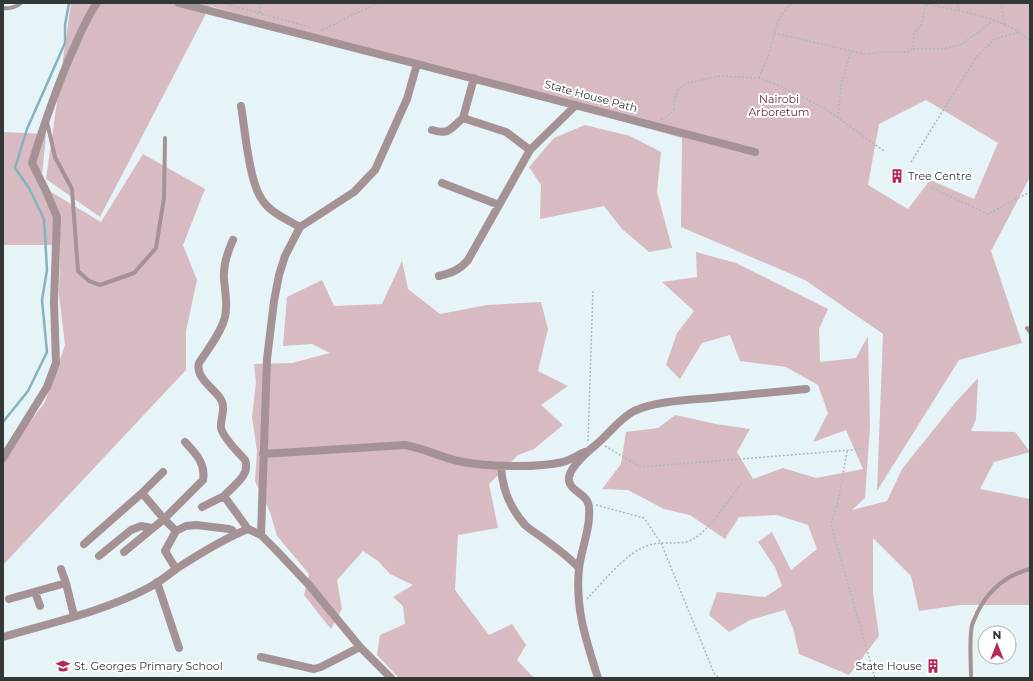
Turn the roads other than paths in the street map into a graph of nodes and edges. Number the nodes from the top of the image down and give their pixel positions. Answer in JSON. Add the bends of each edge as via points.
{"nodes":[{"id":1,"x":21,"y":3,"type":"edge"},
{"id":2,"x":97,"y":3,"type":"edge"},
{"id":3,"x":179,"y":3,"type":"edge"},
{"id":4,"x":3,"y":8,"type":"edge"},
{"id":5,"x":417,"y":64,"type":"junction"},
{"id":6,"x":474,"y":78,"type":"junction"},
{"id":7,"x":576,"y":105,"type":"junction"},
{"id":8,"x":241,"y":106,"type":"dead end"},
{"id":9,"x":46,"y":118,"type":"junction"},
{"id":10,"x":463,"y":118,"type":"junction"},
{"id":11,"x":432,"y":130,"type":"dead end"},
{"id":12,"x":164,"y":138,"type":"dead end"},
{"id":13,"x":530,"y":150,"type":"junction"},
{"id":14,"x":755,"y":152,"type":"dead end"},
{"id":15,"x":442,"y":183,"type":"dead end"},
{"id":16,"x":499,"y":204,"type":"junction"},
{"id":17,"x":300,"y":227,"type":"junction"},
{"id":18,"x":233,"y":240,"type":"dead end"},
{"id":19,"x":439,"y":276,"type":"dead end"},
{"id":20,"x":806,"y":389,"type":"dead end"},
{"id":21,"x":185,"y":442,"type":"dead end"},
{"id":22,"x":588,"y":450,"type":"junction"},
{"id":23,"x":263,"y":454,"type":"junction"},
{"id":24,"x":3,"y":458,"type":"edge"},
{"id":25,"x":500,"y":466,"type":"junction"},
{"id":26,"x":163,"y":472,"type":"dead end"},
{"id":27,"x":142,"y":493,"type":"junction"},
{"id":28,"x":224,"y":496,"type":"junction"},
{"id":29,"x":202,"y":507,"type":"dead end"},
{"id":30,"x":164,"y":519,"type":"junction"},
{"id":31,"x":152,"y":528,"type":"junction"},
{"id":32,"x":248,"y":529,"type":"junction"},
{"id":33,"x":176,"y":531,"type":"junction"},
{"id":34,"x":235,"y":534,"type":"junction"},
{"id":35,"x":261,"y":535,"type":"junction"},
{"id":36,"x":84,"y":544,"type":"dead end"},
{"id":37,"x":124,"y":552,"type":"dead end"},
{"id":38,"x":99,"y":556,"type":"dead end"},
{"id":39,"x":579,"y":568,"type":"junction"},
{"id":40,"x":61,"y":569,"type":"dead end"},
{"id":41,"x":176,"y":569,"type":"junction"},
{"id":42,"x":1030,"y":569,"type":"edge"},
{"id":43,"x":157,"y":582,"type":"junction"},
{"id":44,"x":66,"y":583,"type":"junction"},
{"id":45,"x":35,"y":592,"type":"junction"},
{"id":46,"x":9,"y":599,"type":"dead end"},
{"id":47,"x":40,"y":606,"type":"dead end"},
{"id":48,"x":74,"y":616,"type":"junction"},
{"id":49,"x":3,"y":637,"type":"edge"},
{"id":50,"x":360,"y":647,"type":"junction"},
{"id":51,"x":179,"y":648,"type":"dead end"},
{"id":52,"x":260,"y":657,"type":"dead end"},
{"id":53,"x":391,"y":678,"type":"edge"},
{"id":54,"x":598,"y":678,"type":"edge"},
{"id":55,"x":971,"y":678,"type":"edge"}],
"edges":[{"from":1,"to":4,"type":"lane","via":[[18,6]]},
{"from":2,"to":9,"type":"street","via":[[88,15]]},
{"from":3,"to":5,"type":"street"},
{"from":5,"to":6,"type":"street"},
{"from":5,"to":17,"type":"street","via":[[407,99],[375,170],[354,192]]},
{"from":6,"to":7,"type":"street"},
{"from":6,"to":10,"type":"street"},
{"from":7,"to":13,"type":"street"},
{"from":7,"to":14,"type":"street"},
{"from":8,"to":17,"type":"street","via":[[252,176],[262,200],[269,208]]},
{"from":9,"to":12,"type":"lane","via":[[55,157],[72,189],[78,271],[89,281],[100,284],[134,273],[156,248],[164,198]]},
{"from":9,"to":24,"type":"street","via":[[32,163],[57,216],[54,302],[56,363],[47,388]]},
{"from":10,"to":11,"type":"street","via":[[447,132]]},
{"from":10,"to":13,"type":"street","via":[[506,132]]},
{"from":13,"to":16,"type":"street"},
{"from":15,"to":16,"type":"street"},
{"from":16,"to":19,"type":"street","via":[[468,260],[454,272]]},
{"from":17,"to":23,"type":"street","via":[[279,275],[274,301],[267,359]]},
{"from":18,"to":28,"type":"street","via":[[224,268],[225,317],[222,327],[198,368],[199,373],[223,403],[223,434],[247,465],[246,473]]},
{"from":20,"to":22,"type":"street","via":[[656,404],[634,411]]},
{"from":21,"to":30,"type":"street","via":[[201,461],[203,480]]},
{"from":22,"to":25,"type":"street","via":[[556,464]]},
{"from":22,"to":39,"type":"street","via":[[569,477],[572,488],[589,503],[588,528]]},
{"from":23,"to":25,"type":"street","via":[[405,445],[458,461]]},
{"from":23,"to":35,"type":"street"},
{"from":25,"to":39,"type":"street","via":[[505,490],[513,508],[526,526],[571,559]]},
{"from":26,"to":27,"type":"street"},
{"from":27,"to":30,"type":"street"},
{"from":27,"to":36,"type":"street"},
{"from":28,"to":29,"type":"street"},
{"from":28,"to":32,"type":"street"},
{"from":30,"to":31,"type":"street"},
{"from":30,"to":33,"type":"street"},
{"from":31,"to":37,"type":"street"},
{"from":31,"to":38,"type":"street","via":[[141,526],[131,530]]},
{"from":32,"to":34,"type":"street"},
{"from":32,"to":35,"type":"street"},
{"from":33,"to":34,"type":"street","via":[[196,525],[229,529]]},
{"from":33,"to":41,"type":"street","via":[[165,551]]},
{"from":34,"to":41,"type":"street"},
{"from":35,"to":50,"type":"street","via":[[309,585]]},
{"from":39,"to":54,"type":"street","via":[[579,607],[583,632]]},
{"from":40,"to":44,"type":"street"},
{"from":41,"to":43,"type":"street"},
{"from":42,"to":55,"type":"lane","via":[[1005,579],[983,601],[972,625]]},
{"from":43,"to":48,"type":"street","via":[[123,600]]},
{"from":43,"to":51,"type":"street"},
{"from":44,"to":45,"type":"street"},
{"from":44,"to":48,"type":"street"},
{"from":45,"to":46,"type":"street"},
{"from":45,"to":47,"type":"street"},
{"from":48,"to":49,"type":"street"},
{"from":50,"to":52,"type":"street","via":[[321,668]]},
{"from":50,"to":53,"type":"street"}]}
